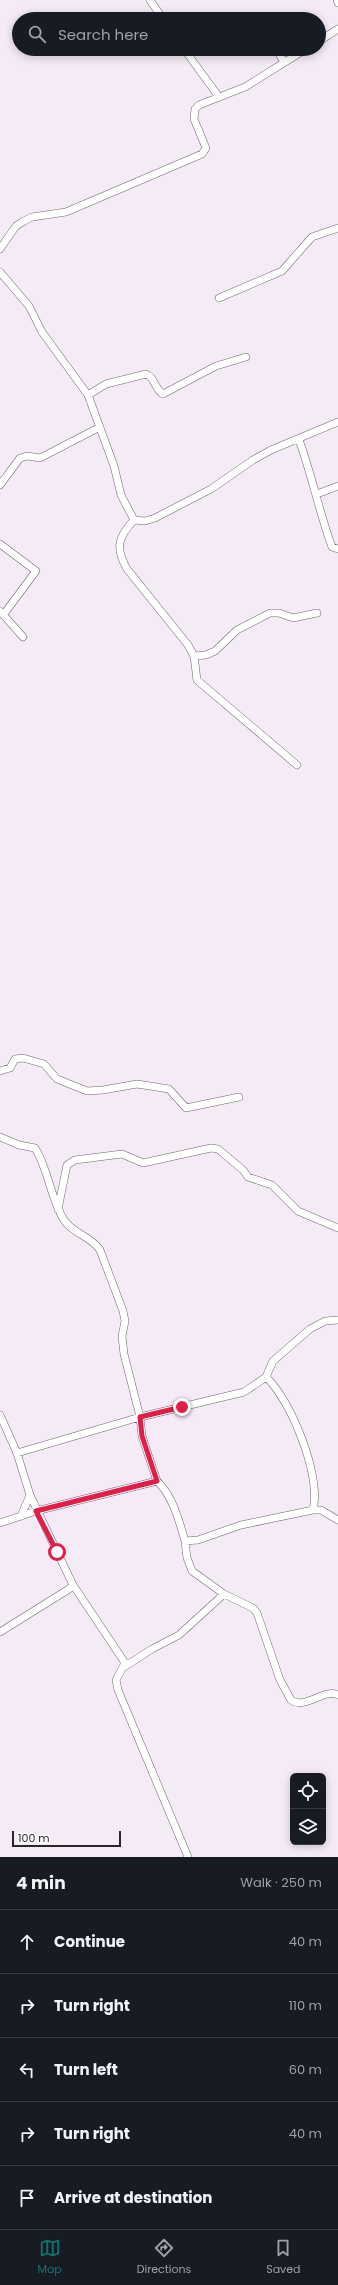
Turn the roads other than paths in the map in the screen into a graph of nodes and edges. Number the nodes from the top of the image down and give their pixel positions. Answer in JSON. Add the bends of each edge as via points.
{"nodes":[{"id":1,"x":150,"y":0,"type":"edge"},
{"id":2,"x":336,"y":0,"type":"edge"},
{"id":3,"x":338,"y":3,"type":"edge"},
{"id":4,"x":158,"y":12,"type":"edge"},
{"id":5,"x":338,"y":29,"type":"edge"},
{"id":6,"x":326,"y":37,"type":"edge"},
{"id":7,"x":189,"y":56,"type":"edge"},
{"id":8,"x":280,"y":56,"type":"edge"},
{"id":9,"x":294,"y":56,"type":"edge"},
{"id":10,"x":284,"y":62,"type":"junction"},
{"id":11,"x":219,"y":97,"type":"junction"},
{"id":12,"x":338,"y":228,"type":"edge"},
{"id":13,"x":0,"y":249,"type":"edge"},
{"id":14,"x":0,"y":272,"type":"edge"},
{"id":15,"x":219,"y":298,"type":"dead end"},
{"id":16,"x":246,"y":357,"type":"dead end"},
{"id":17,"x":88,"y":395,"type":"junction"},
{"id":18,"x":338,"y":422,"type":"edge"},
{"id":19,"x":100,"y":427,"type":"junction"},
{"id":20,"x":299,"y":440,"type":"junction"},
{"id":21,"x":0,"y":485,"type":"edge"},
{"id":22,"x":338,"y":486,"type":"edge"},
{"id":23,"x":317,"y":494,"type":"junction"},
{"id":24,"x":134,"y":520,"type":"junction"},
{"id":25,"x":0,"y":544,"type":"edge"},
{"id":26,"x":338,"y":548,"type":"edge"},
{"id":27,"x":2,"y":612,"type":"edge"},
{"id":28,"x":317,"y":614,"type":"dead end"},
{"id":29,"x":23,"y":637,"type":"dead end"},
{"id":30,"x":194,"y":656,"type":"junction"},
{"id":31,"x":298,"y":765,"type":"dead end"},
{"id":32,"x":0,"y":1071,"type":"edge"},
{"id":33,"x":239,"y":1097,"type":"dead end"},
{"id":34,"x":0,"y":1137,"type":"edge"},
{"id":35,"x":58,"y":1210,"type":"junction"},
{"id":36,"x":338,"y":1228,"type":"edge"},
{"id":37,"x":338,"y":1320,"type":"edge"},
{"id":38,"x":266,"y":1377,"type":"junction"},
{"id":39,"x":0,"y":1415,"type":"edge"},
{"id":40,"x":140,"y":1417,"type":"junction"},
{"id":41,"x":17,"y":1453,"type":"junction"},
{"id":42,"x":157,"y":1481,"type":"junction"},
{"id":43,"x":30,"y":1495,"type":"junction"},
{"id":44,"x":313,"y":1510,"type":"junction"},
{"id":45,"x":36,"y":1511,"type":"junction"},
{"id":46,"x":21,"y":1516,"type":"junction"},
{"id":47,"x":338,"y":1520,"type":"edge"},
{"id":48,"x":0,"y":1523,"type":"edge"},
{"id":49,"x":185,"y":1541,"type":"junction"},
{"id":50,"x":73,"y":1585,"type":"junction"},
{"id":51,"x":224,"y":1594,"type":"junction"},
{"id":52,"x":0,"y":1632,"type":"edge"},
{"id":53,"x":124,"y":1667,"type":"junction"},
{"id":54,"x":338,"y":1695,"type":"edge"},
{"id":55,"x":188,"y":1857,"type":"edge"}],
"edges":[{"from":1,"to":4,"type":"street"},
{"from":2,"to":3,"type":"street"},
{"from":5,"to":6,"type":"street"},
{"from":7,"to":11,"type":"street"},
{"from":8,"to":10,"type":"street"},
{"from":9,"to":10,"type":"street"},
{"from":10,"to":11,"type":"street","via":[[245,87]]},
{"from":11,"to":13,"type":"street","via":[[195,109],[195,124],[206,148],[202,154],[66,212],[24,221],[16,226]]},
{"from":12,"to":15,"type":"street","via":[[312,237],[282,271]]},
{"from":14,"to":17,"type":"street","via":[[29,306],[42,332]]},
{"from":16,"to":17,"type":"street","via":[[216,366],[163,394],[146,374],[106,384]]},
{"from":17,"to":19,"type":"street"},
{"from":18,"to":20,"type":"street"},
{"from":19,"to":21,"type":"street","via":[[40,458],[20,458]]},
{"from":19,"to":24,"type":"street","via":[[121,494]]},
{"from":20,"to":23,"type":"street"},
{"from":20,"to":24,"type":"street","via":[[253,460],[222,482],[166,513],[145,521]]},
{"from":22,"to":23,"type":"street"},
{"from":23,"to":26,"type":"street","via":[[332,547]]},
{"from":24,"to":30,"type":"street","via":[[118,546],[123,562]]},
{"from":25,"to":27,"type":"street","via":[[36,571]]},
{"from":27,"to":29,"type":"street"},
{"from":28,"to":30,"type":"street","via":[[293,618],[270,613],[237,630],[215,651]]},
{"from":30,"to":31,"type":"street","via":[[199,682]]},
{"from":32,"to":33,"type":"street","via":[[10,1068],[15,1059],[23,1058],[44,1064],[57,1079],[87,1090],[137,1084],[169,1089],[186,1108]]},
{"from":34,"to":35,"type":"street","via":[[36,1149]]},
{"from":35,"to":36,"type":"street","via":[[67,1165],[71,1161],[122,1154],[143,1163],[211,1148],[218,1149],[248,1177],[272,1185],[298,1211]]},
{"from":35,"to":40,"type":"street","via":[[69,1227],[96,1244],[102,1256],[125,1321],[122,1336],[124,1354]]},
{"from":37,"to":38,"type":"street","via":[[325,1321],[310,1328],[272,1361]]},
{"from":38,"to":40,"type":"street","via":[[244,1392]]},
{"from":38,"to":44,"type":"street","via":[[283,1399],[301,1437],[315,1497]]},
{"from":39,"to":41,"type":"street"},
{"from":40,"to":41,"type":"street"},
{"from":40,"to":42,"type":"street","via":[[142,1436]]},
{"from":41,"to":43,"type":"street"},
{"from":42,"to":45,"type":"street"},
{"from":42,"to":49,"type":"street","via":[[163,1486],[170,1500]]},
{"from":43,"to":45,"type":"street"},
{"from":43,"to":46,"type":"street"},
{"from":44,"to":47,"type":"street","via":[[321,1510]]},
{"from":44,"to":49,"type":"street","via":[[241,1525],[198,1540]]},
{"from":45,"to":46,"type":"street"},
{"from":45,"to":50,"type":"street"},
{"from":46,"to":48,"type":"street"},
{"from":49,"to":51,"type":"street","via":[[192,1571]]},
{"from":50,"to":52,"type":"street"},
{"from":50,"to":53,"type":"street","via":[[122,1657]]},
{"from":51,"to":53,"type":"street","via":[[179,1635]]},
{"from":51,"to":54,"type":"street","via":[[253,1608],[257,1613],[280,1680],[291,1700],[300,1703],[329,1693]]},
{"from":53,"to":55,"type":"street","via":[[116,1680],[118,1690]]}]}
